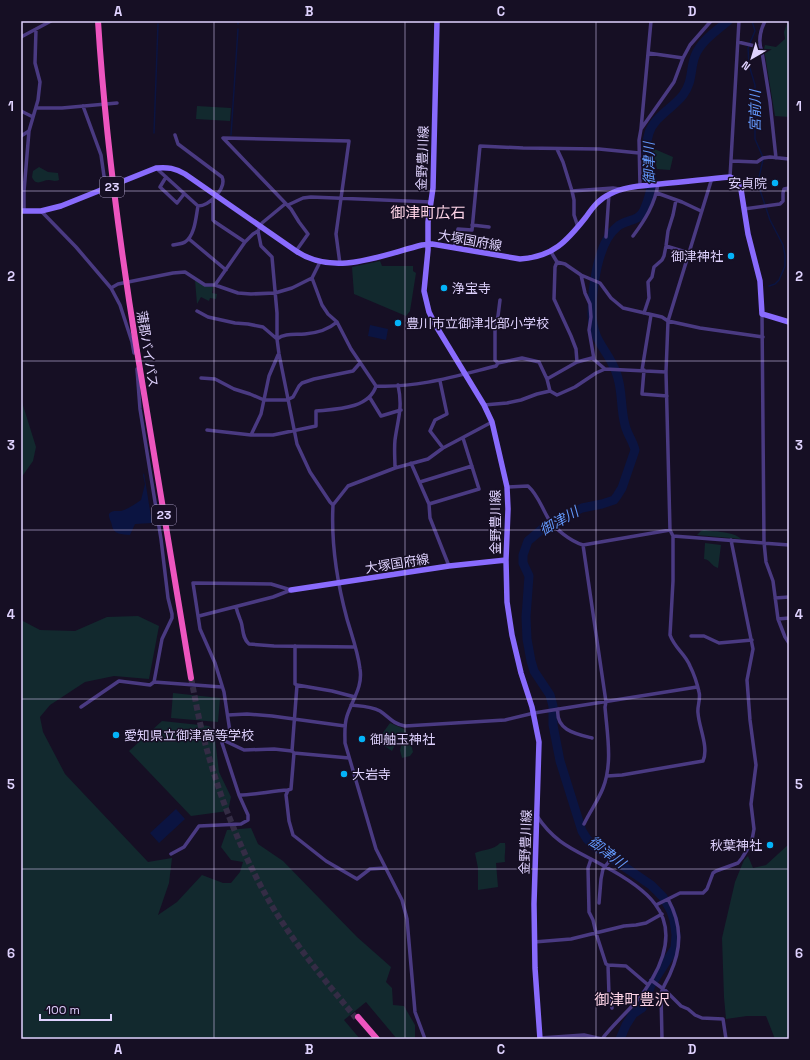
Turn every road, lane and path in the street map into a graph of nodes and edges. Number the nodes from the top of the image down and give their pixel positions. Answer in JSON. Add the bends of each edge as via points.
{"nodes":[{"id":1,"x":51,"y":21,"type":"edge"},
{"id":2,"x":99,"y":21,"type":"edge"},
{"id":3,"x":437,"y":21,"type":"edge"},
{"id":4,"x":651,"y":21,"type":"edge"},
{"id":5,"x":711,"y":21,"type":"edge"},
{"id":6,"x":739,"y":21,"type":"edge"},
{"id":7,"x":765,"y":21,"type":"edge"},
{"id":8,"x":36,"y":29,"type":"junction"},
{"id":9,"x":21,"y":37,"type":"edge"},
{"id":10,"x":738,"y":42,"type":"junction"},
{"id":11,"x":759,"y":46,"type":"junction"},
{"id":12,"x":648,"y":53,"type":"junction"},
{"id":13,"x":683,"y":58,"type":"junction"},
{"id":14,"x":117,"y":103,"type":"dead end"},
{"id":15,"x":83,"y":106,"type":"junction"},
{"id":16,"x":36,"y":108,"type":"junction"},
{"id":17,"x":21,"y":111,"type":"edge"},
{"id":18,"x":33,"y":117,"type":"junction"},
{"id":19,"x":641,"y":129,"type":"junction"},
{"id":20,"x":29,"y":131,"type":"junction"},
{"id":21,"x":21,"y":136,"type":"edge"},
{"id":22,"x":175,"y":136,"type":"dead end"},
{"id":23,"x":557,"y":149,"type":"junction"},
{"id":24,"x":639,"y":152,"type":"junction"},
{"id":25,"x":776,"y":158,"type":"junction"},
{"id":26,"x":789,"y":159,"type":"edge"},
{"id":27,"x":732,"y":162,"type":"junction"},
{"id":28,"x":156,"y":168,"type":"junction"},
{"id":29,"x":730,"y":177,"type":"junction"},
{"id":30,"x":166,"y":178,"type":"junction"},
{"id":31,"x":712,"y":178,"type":"junction"},
{"id":32,"x":654,"y":185,"type":"junction"},
{"id":33,"x":640,"y":186,"type":"junction"},
{"id":34,"x":109,"y":187,"type":"junction"},
{"id":35,"x":789,"y":188,"type":"edge"},
{"id":36,"x":572,"y":190,"type":"junction"},
{"id":37,"x":620,"y":190,"type":"junction"},
{"id":38,"x":657,"y":193,"type":"junction"},
{"id":39,"x":184,"y":194,"type":"junction"},
{"id":40,"x":609,"y":194,"type":"junction"},
{"id":41,"x":214,"y":198,"type":"junction"},
{"id":42,"x":341,"y":198,"type":"junction"},
{"id":43,"x":676,"y":200,"type":"junction"},
{"id":44,"x":431,"y":202,"type":"junction"},
{"id":45,"x":286,"y":204,"type":"junction"},
{"id":46,"x":198,"y":206,"type":"junction"},
{"id":47,"x":744,"y":209,"type":"junction"},
{"id":48,"x":22,"y":211,"type":"edge"},
{"id":49,"x":41,"y":211,"type":"junction"},
{"id":50,"x":701,"y":211,"type":"junction"},
{"id":51,"x":472,"y":225,"type":"junction"},
{"id":52,"x":490,"y":227,"type":"dead end"},
{"id":53,"x":578,"y":228,"type":"junction"},
{"id":54,"x":259,"y":229,"type":"junction"},
{"id":55,"x":633,"y":236,"type":"dead end"},
{"id":56,"x":606,"y":237,"type":"dead end"},
{"id":57,"x":189,"y":239,"type":"junction"},
{"id":58,"x":245,"y":242,"type":"junction"},
{"id":59,"x":427,"y":244,"type":"junction"},
{"id":60,"x":173,"y":245,"type":"dead end"},
{"id":61,"x":666,"y":246,"type":"junction"},
{"id":62,"x":454,"y":248,"type":"junction"},
{"id":63,"x":296,"y":251,"type":"junction"},
{"id":64,"x":551,"y":252,"type":"junction"},
{"id":65,"x":689,"y":253,"type":"junction"},
{"id":66,"x":320,"y":262,"type":"junction"},
{"id":67,"x":557,"y":262,"type":"junction"},
{"id":68,"x":340,"y":264,"type":"junction"},
{"id":69,"x":226,"y":270,"type":"junction"},
{"id":70,"x":581,"y":275,"type":"junction"},
{"id":71,"x":312,"y":278,"type":"junction"},
{"id":72,"x":215,"y":285,"type":"junction"},
{"id":73,"x":111,"y":288,"type":"junction"},
{"id":74,"x":275,"y":293,"type":"junction"},
{"id":75,"x":500,"y":300,"type":"dead end"},
{"id":76,"x":198,"y":311,"type":"dead end"},
{"id":77,"x":644,"y":313,"type":"junction"},
{"id":78,"x":762,"y":314,"type":"junction"},
{"id":79,"x":651,"y":315,"type":"junction"},
{"id":80,"x":338,"y":322,"type":"junction"},
{"id":81,"x":668,"y":322,"type":"junction"},
{"id":82,"x":789,"y":322,"type":"edge"},
{"id":83,"x":763,"y":337,"type":"junction"},
{"id":84,"x":277,"y":339,"type":"junction"},
{"id":85,"x":279,"y":354,"type":"junction"},
{"id":86,"x":594,"y":359,"type":"junction"},
{"id":87,"x":577,"y":362,"type":"junction"},
{"id":88,"x":360,"y":363,"type":"junction"},
{"id":89,"x":498,"y":363,"type":"junction"},
{"id":90,"x":605,"y":369,"type":"junction"},
{"id":91,"x":643,"y":370,"type":"junction"},
{"id":92,"x":666,"y":372,"type":"junction"},
{"id":93,"x":465,"y":374,"type":"junction"},
{"id":94,"x":201,"y":378,"type":"dead end"},
{"id":95,"x":547,"y":379,"type":"junction"},
{"id":96,"x":440,"y":381,"type":"junction"},
{"id":97,"x":398,"y":385,"type":"junction"},
{"id":98,"x":376,"y":386,"type":"junction"},
{"id":99,"x":550,"y":391,"type":"junction"},
{"id":100,"x":667,"y":396,"type":"junction"},
{"id":101,"x":370,"y":398,"type":"junction"},
{"id":102,"x":264,"y":400,"type":"junction"},
{"id":103,"x":287,"y":400,"type":"junction"},
{"id":104,"x":484,"y":405,"type":"junction"},
{"id":105,"x":401,"y":410,"type":"junction"},
{"id":106,"x":492,"y":422,"type":"junction"},
{"id":107,"x":207,"y":430,"type":"dead end"},
{"id":108,"x":294,"y":430,"type":"junction"},
{"id":109,"x":250,"y":435,"type":"junction"},
{"id":110,"x":463,"y":438,"type":"junction"},
{"id":111,"x":443,"y":448,"type":"junction"},
{"id":112,"x":411,"y":463,"type":"junction"},
{"id":113,"x":472,"y":466,"type":"junction"},
{"id":114,"x":396,"y":468,"type":"junction"},
{"id":115,"x":420,"y":482,"type":"junction"},
{"id":116,"x":506,"y":487,"type":"junction"},
{"id":117,"x":430,"y":504,"type":"junction"},
{"id":118,"x":333,"y":505,"type":"junction"},
{"id":119,"x":670,"y":530,"type":"junction"},
{"id":120,"x":673,"y":536,"type":"junction"},
{"id":121,"x":731,"y":540,"type":"junction"},
{"id":122,"x":764,"y":542,"type":"junction"},
{"id":123,"x":583,"y":545,"type":"junction"},
{"id":124,"x":789,"y":545,"type":"edge"},
{"id":125,"x":506,"y":560,"type":"junction"},
{"id":126,"x":449,"y":566,"type":"junction"},
{"id":127,"x":339,"y":582,"type":"junction"},
{"id":128,"x":291,"y":590,"type":"junction"},
{"id":129,"x":789,"y":597,"type":"edge"},
{"id":130,"x":775,"y":598,"type":"junction"},
{"id":131,"x":236,"y":606,"type":"junction"},
{"id":132,"x":199,"y":616,"type":"junction"},
{"id":133,"x":789,"y":618,"type":"edge"},
{"id":134,"x":778,"y":619,"type":"junction"},
{"id":135,"x":691,"y":636,"type":"dead end"},
{"id":136,"x":787,"y":637,"type":"edge"},
{"id":137,"x":752,"y":640,"type":"junction"},
{"id":138,"x":789,"y":643,"type":"edge"},
{"id":139,"x":295,"y":646,"type":"junction"},
{"id":140,"x":355,"y":647,"type":"junction"},
{"id":141,"x":193,"y":678,"type":"tunnel mouth"},
{"id":142,"x":154,"y":682,"type":"junction"},
{"id":143,"x":297,"y":685,"type":"junction"},
{"id":144,"x":698,"y":687,"type":"junction"},
{"id":145,"x":222,"y":688,"type":"junction"},
{"id":146,"x":355,"y":697,"type":"junction"},
{"id":147,"x":606,"y":702,"type":"junction"},
{"id":148,"x":351,"y":705,"type":"junction"},
{"id":149,"x":81,"y":707,"type":"dead end"},
{"id":150,"x":556,"y":710,"type":"junction"},
{"id":151,"x":534,"y":714,"type":"junction"},
{"id":152,"x":228,"y":715,"type":"junction"},
{"id":153,"x":294,"y":720,"type":"junction"},
{"id":154,"x":345,"y":726,"type":"junction"},
{"id":155,"x":592,"y":738,"type":"dead end"},
{"id":156,"x":223,"y":740,"type":"junction"},
{"id":157,"x":293,"y":752,"type":"junction"},
{"id":158,"x":349,"y":758,"type":"junction"},
{"id":159,"x":607,"y":776,"type":"junction"},
{"id":160,"x":288,"y":790,"type":"junction"},
{"id":161,"x":239,"y":795,"type":"junction"},
{"id":162,"x":536,"y":815,"type":"junction"},
{"id":163,"x":584,"y":824,"type":"dead end"},
{"id":164,"x":171,"y":854,"type":"dead end"},
{"id":165,"x":615,"y":854,"type":"dead end"},
{"id":166,"x":591,"y":859,"type":"junction"},
{"id":167,"x":605,"y":866,"type":"junction"},
{"id":168,"x":385,"y":868,"type":"junction"},
{"id":169,"x":668,"y":899,"type":"junction"},
{"id":170,"x":599,"y":903,"type":"dead end"},
{"id":171,"x":657,"y":904,"type":"junction"},
{"id":172,"x":662,"y":914,"type":"junction"},
{"id":173,"x":596,"y":933,"type":"junction"},
{"id":174,"x":534,"y":942,"type":"junction"},
{"id":175,"x":608,"y":966,"type":"junction"},
{"id":176,"x":652,"y":980,"type":"junction"},
{"id":177,"x":647,"y":984,"type":"junction"},
{"id":178,"x":662,"y":987,"type":"junction"},
{"id":179,"x":612,"y":1008,"type":"dead end"},
{"id":180,"x":374,"y":1039,"type":"edge"},
{"id":181,"x":377,"y":1039,"type":"edge"},
{"id":182,"x":425,"y":1039,"type":"edge"},
{"id":183,"x":540,"y":1039,"type":"edge"},
{"id":184,"x":602,"y":1039,"type":"edge"},
{"id":185,"x":662,"y":1039,"type":"edge"},
{"id":186,"x":726,"y":1039,"type":"edge"}],
"edges":[{"from":1,"to":8,"type":"street"},
{"from":2,"to":141,"type":"highway","name":"蒲郡バイパス","number":"23","bridge":true,"via":[[116,201],[138,351]]},
{"from":3,"to":44,"type":"main road","name":"金野豊川線","via":[[435,150]]},
{"from":4,"to":12,"type":"street"},
{"from":5,"to":13,"type":"street"},
{"from":6,"to":10,"type":"street"},
{"from":7,"to":11,"type":"street"},
{"from":8,"to":9,"type":"street"},
{"from":8,"to":16,"type":"street","via":[[34,63],[40,82]]},
{"from":10,"to":11,"type":"street"},
{"from":10,"to":27,"type":"street"},
{"from":11,"to":25,"type":"street","via":[[770,102]]},
{"from":12,"to":13,"type":"street"},
{"from":12,"to":19,"type":"street"},
{"from":13,"to":19,"type":"street","via":[[674,82]]},
{"from":14,"to":15,"type":"street"},
{"from":15,"to":16,"type":"street"},
{"from":15,"to":34,"type":"street","via":[[102,154],[104,176]]},
{"from":16,"to":18,"type":"street"},
{"from":17,"to":18,"type":"street"},
{"from":18,"to":20,"type":"street"},
{"from":19,"to":24,"type":"street"},
{"from":20,"to":21,"type":"street"},
{"from":20,"to":48,"type":"street"},
{"from":22,"to":41,"type":"street","via":[[178,144],[222,177],[224,181]]},
{"from":23,"to":24,"type":"street"},
{"from":23,"to":36,"type":"street"},
{"from":23,"to":51,"type":"street","via":[[480,146]]},
{"from":24,"to":33,"type":"street"},
{"from":25,"to":26,"type":"street"},
{"from":25,"to":27,"type":"street","via":[[763,158],[751,163]]},
{"from":27,"to":29,"type":"street"},
{"from":28,"to":30,"type":"street"},
{"from":28,"to":34,"type":"main road","name":"大塚国府線"},
{"from":28,"to":41,"type":"main road","name":"大塚国府線","via":[[179,170]]},
{"from":29,"to":31,"type":"main road","name":"大塚国府線"},
{"from":29,"to":47,"type":"main road","via":[[740,183]]},
{"from":30,"to":39,"type":"street"},
{"from":30,"to":39,"type":"street","via":[[160,187],[176,203]]},
{"from":31,"to":32,"type":"main road","name":"大塚国府線"},
{"from":31,"to":50,"type":"street"},
{"from":32,"to":33,"type":"main road","name":"大塚国府線"},
{"from":32,"to":38,"type":"street"},
{"from":33,"to":37,"type":"main road","name":"大塚国府線"},
{"from":34,"to":49,"type":"main road","name":"大塚国府線"},
{"from":35,"to":47,"type":"street","via":[[784,189],[783,201],[780,204]]},
{"from":36,"to":37,"type":"street"},
{"from":36,"to":53,"type":"street","via":[[574,216]]},
{"from":37,"to":40,"type":"main road","name":"大塚国府線"},
{"from":38,"to":43,"type":"street"},
{"from":38,"to":55,"type":"street","via":[[644,222]]},
{"from":39,"to":46,"type":"street"},
{"from":40,"to":53,"type":"main road","name":"大塚国府線","via":[[595,205]]},
{"from":40,"to":56,"type":"street"},
{"from":41,"to":46,"type":"street"},
{"from":41,"to":54,"type":"main road","name":"大塚国府線"},
{"from":41,"to":58,"type":"street","via":[[213,220]]},
{"from":42,"to":44,"type":"street"},
{"from":42,"to":45,"type":"street","via":[[303,198]]},
{"from":42,"to":45,"type":"street","via":[[349,142],[223,138]]},
{"from":42,"to":68,"type":"street","via":[[336,234]]},
{"from":43,"to":50,"type":"street"},
{"from":43,"to":61,"type":"street"},
{"from":44,"to":59,"type":"main road","name":"金野豊川線"},
{"from":45,"to":54,"type":"street"},
{"from":45,"to":63,"type":"street","via":[[308,234]]},
{"from":46,"to":57,"type":"street"},
{"from":47,"to":78,"type":"main road","via":[[760,281]]},
{"from":48,"to":49,"type":"main road","name":"大塚国府線"},
{"from":49,"to":73,"type":"street"},
{"from":50,"to":65,"type":"street"},
{"from":51,"to":52,"type":"street"},
{"from":51,"to":62,"type":"street","via":[[472,230],[458,229]]},
{"from":53,"to":64,"type":"main road","name":"大塚国府線","via":[[562,245]]},
{"from":54,"to":58,"type":"street"},
{"from":54,"to":63,"type":"main road","name":"大塚国府線"},
{"from":54,"to":74,"type":"street","via":[[262,248],[272,257]]},
{"from":57,"to":60,"type":"street"},
{"from":57,"to":69,"type":"street"},
{"from":58,"to":69,"type":"street"},
{"from":59,"to":62,"type":"main road","name":"大塚国府線"},
{"from":59,"to":68,"type":"main road","name":"大塚国府線"},
{"from":59,"to":93,"type":"main road","name":"金野豊川線","via":[[424,291],[426,305]]},
{"from":61,"to":65,"type":"street"},
{"from":61,"to":77,"type":"street","via":[[662,260],[654,267],[648,282],[649,298]]},
{"from":62,"to":64,"type":"main road","name":"大塚国府線","via":[[520,259]]},
{"from":63,"to":66,"type":"main road","name":"大塚国府線"},
{"from":64,"to":67,"type":"street"},
{"from":65,"to":81,"type":"street"},
{"from":66,"to":68,"type":"main road","name":"大塚国府線"},
{"from":66,"to":71,"type":"street"},
{"from":67,"to":70,"type":"street","via":[[565,264]]},
{"from":67,"to":87,"type":"street","via":[[554,300],[576,349]]},
{"from":69,"to":72,"type":"street"},
{"from":70,"to":77,"type":"street","via":[[600,283],[620,306]]},
{"from":70,"to":86,"type":"street","via":[[590,304],[589,330]]},
{"from":71,"to":74,"type":"street"},
{"from":71,"to":80,"type":"street","via":[[322,305]]},
{"from":72,"to":73,"type":"street","via":[[205,284],[185,272],[118,284]]},
{"from":72,"to":74,"type":"street","via":[[238,293]]},
{"from":73,"to":142,"type":"street","via":[[120,305],[134,350],[140,409],[172,614],[162,639]]},
{"from":74,"to":84,"type":"street"},
{"from":75,"to":89,"type":"street","via":[[495,327],[495,360]]},
{"from":76,"to":84,"type":"street","via":[[208,317],[263,327]]},
{"from":77,"to":79,"type":"street"},
{"from":78,"to":82,"type":"main road"},
{"from":78,"to":83,"type":"street"},
{"from":79,"to":81,"type":"street"},
{"from":79,"to":91,"type":"street"},
{"from":80,"to":84,"type":"street","via":[[320,331],[282,335]]},
{"from":80,"to":88,"type":"street"},
{"from":81,"to":83,"type":"street"},
{"from":81,"to":92,"type":"street"},
{"from":83,"to":122,"type":"street"},
{"from":84,"to":85,"type":"street"},
{"from":85,"to":102,"type":"street","via":[[269,376]]},
{"from":85,"to":103,"type":"street"},
{"from":86,"to":87,"type":"street"},
{"from":86,"to":90,"type":"street"},
{"from":87,"to":95,"type":"street"},
{"from":88,"to":98,"type":"street"},
{"from":88,"to":103,"type":"street","via":[[353,371],[302,383],[293,397]]},
{"from":89,"to":93,"type":"street","via":[[496,366]]},
{"from":89,"to":95,"type":"street","via":[[522,358],[539,362]]},
{"from":90,"to":91,"type":"street"},
{"from":90,"to":99,"type":"street","via":[[557,395]]},
{"from":91,"to":92,"type":"street"},
{"from":91,"to":100,"type":"street","via":[[642,394]]},
{"from":92,"to":100,"type":"street"},
{"from":93,"to":96,"type":"street"},
{"from":93,"to":104,"type":"main road","name":"金野豊川線"},
{"from":94,"to":102,"type":"street","via":[[215,379]]},
{"from":95,"to":99,"type":"street"},
{"from":96,"to":97,"type":"street"},
{"from":96,"to":111,"type":"street","via":[[447,414],[435,420],[430,431]]},
{"from":97,"to":98,"type":"street"},
{"from":97,"to":105,"type":"street"},
{"from":98,"to":101,"type":"street"},
{"from":99,"to":104,"type":"street","via":[[507,404]]},
{"from":100,"to":119,"type":"street"},
{"from":101,"to":105,"type":"street","via":[[381,416]]},
{"from":101,"to":108,"type":"street","via":[[345,408],[316,411],[316,426]]},
{"from":102,"to":103,"type":"street"},
{"from":102,"to":109,"type":"street","via":[[261,414]]},
{"from":103,"to":108,"type":"street"},
{"from":104,"to":106,"type":"main road","name":"金野豊川線"},
{"from":105,"to":114,"type":"street","via":[[395,440]]},
{"from":106,"to":110,"type":"street"},
{"from":106,"to":116,"type":"main road","name":"金野豊川線"},
{"from":107,"to":109,"type":"street"},
{"from":108,"to":109,"type":"street"},
{"from":108,"to":118,"type":"street","via":[[304,461]]},
{"from":110,"to":111,"type":"street"},
{"from":110,"to":113,"type":"street"},
{"from":111,"to":112,"type":"street","via":[[428,459]]},
{"from":112,"to":114,"type":"street"},
{"from":112,"to":115,"type":"street"},
{"from":113,"to":115,"type":"street"},
{"from":113,"to":117,"type":"street","via":[[478,488]]},
{"from":114,"to":118,"type":"street","via":[[348,486]]},
{"from":115,"to":117,"type":"street"},
{"from":116,"to":123,"type":"street","via":[[528,486],[535,492],[553,525]]},
{"from":116,"to":125,"type":"main road","name":"金野豊川線"},
{"from":117,"to":126,"type":"street","via":[[430,518]]},
{"from":118,"to":127,"type":"street"},
{"from":119,"to":120,"type":"street"},
{"from":119,"to":123,"type":"street"},
{"from":120,"to":121,"type":"street"},
{"from":120,"to":144,"type":"street","via":[[670,635],[690,665]]},
{"from":121,"to":122,"type":"street"},
{"from":121,"to":137,"type":"street"},
{"from":122,"to":124,"type":"street"},
{"from":122,"to":130,"type":"street"},
{"from":123,"to":147,"type":"street"},
{"from":125,"to":126,"type":"main road","name":"大塚国府線"},
{"from":125,"to":151,"type":"main road","name":"金野豊川線","via":[[507,602],[512,635]]},
{"from":126,"to":127,"type":"main road","name":"大塚国府線"},
{"from":127,"to":128,"type":"main road","name":"大塚国府線"},
{"from":127,"to":140,"type":"street"},
{"from":128,"to":131,"type":"street"},
{"from":128,"to":132,"type":"street","via":[[271,584],[193,582]]},
{"from":129,"to":130,"type":"street"},
{"from":130,"to":134,"type":"street"},
{"from":131,"to":132,"type":"street"},
{"from":131,"to":139,"type":"street","via":[[248,644]]},
{"from":132,"to":145,"type":"street","via":[[200,629],[215,663]]},
{"from":133,"to":134,"type":"street"},
{"from":134,"to":136,"type":"street"},
{"from":135,"to":137,"type":"street","via":[[704,636],[719,643]]},
{"from":136,"to":138,"type":"street"},
{"from":137,"to":169,"type":"street","via":[[753,652],[747,680],[756,765],[751,804],[754,829],[752,840],[738,863],[716,871],[703,893],[683,893]]},
{"from":139,"to":140,"type":"street"},
{"from":139,"to":143,"type":"street"},
{"from":140,"to":146,"type":"street","via":[[361,676]]},
{"from":142,"to":145,"type":"street"},
{"from":142,"to":149,"type":"street","via":[[150,685],[119,681]]},
{"from":143,"to":146,"type":"street"},
{"from":143,"to":153,"type":"street"},
{"from":144,"to":147,"type":"street"},
{"from":144,"to":159,"type":"street","via":[[698,719],[706,754],[703,761]]},
{"from":145,"to":152,"type":"street"},
{"from":146,"to":148,"type":"street"},
{"from":147,"to":150,"type":"street"},
{"from":147,"to":159,"type":"street","via":[[609,748]]},
{"from":148,"to":151,"type":"street","via":[[380,711],[392,722],[405,726],[505,720]]},
{"from":148,"to":154,"type":"street"},
{"from":150,"to":151,"type":"street"},
{"from":150,"to":155,"type":"street","via":[[558,720],[567,730]]},
{"from":151,"to":162,"type":"main road","name":"金野豊川線","via":[[539,742]]},
{"from":152,"to":153,"type":"street","via":[[247,714]]},
{"from":152,"to":156,"type":"street","via":[[230,732]]},
{"from":153,"to":154,"type":"street"},
{"from":153,"to":157,"type":"street"},
{"from":154,"to":158,"type":"street","via":[[345,743]]},
{"from":156,"to":157,"type":"street","via":[[244,750],[274,749]]},
{"from":156,"to":161,"type":"street"},
{"from":157,"to":158,"type":"street"},
{"from":157,"to":160,"type":"street","via":[[291,789]]},
{"from":158,"to":168,"type":"street","via":[[376,849]]},
{"from":159,"to":163,"type":"street","via":[[604,787]]},
{"from":160,"to":161,"type":"street"},
{"from":160,"to":168,"type":"street","via":[[286,795],[293,835],[330,864],[357,879],[370,868]]},
{"from":161,"to":164,"type":"street","via":[[248,820],[241,824],[199,826],[184,847]]},
{"from":162,"to":166,"type":"street","via":[[556,840]]},
{"from":162,"to":174,"type":"main road","name":"金野豊川線"},
{"from":165,"to":167,"type":"street"},
{"from":166,"to":167,"type":"street"},
{"from":166,"to":173,"type":"street","via":[[588,868],[588,903]]},
{"from":167,"to":170,"type":"street"},
{"from":167,"to":171,"type":"street","via":[[639,888]]},
{"from":168,"to":182,"type":"street","via":[[402,900],[415,1012]]},
{"from":169,"to":171,"type":"street"},
{"from":169,"to":178,"type":"street","via":[[678,923],[678,945],[670,977]]},
{"from":171,"to":172,"type":"street"},
{"from":172,"to":173,"type":"street","via":[[646,923]]},
{"from":172,"to":176,"type":"street","via":[[665,943],[659,967]]},
{"from":173,"to":174,"type":"street","via":[[571,939]]},
{"from":173,"to":175,"type":"street"},
{"from":174,"to":183,"type":"main road","name":"金野豊川線"},
{"from":175,"to":177,"type":"street","via":[[626,966]]},
{"from":175,"to":179,"type":"street"},
{"from":176,"to":177,"type":"street"},
{"from":176,"to":178,"type":"street"},
{"from":177,"to":184,"type":"street","via":[[635,1003]]},
{"from":178,"to":185,"type":"street"},
{"from":178,"to":186,"type":"street","via":[[695,1016],[724,1018]]},
{"from":180,"to":181,"type":"highway","via":[[357,1017]]},
{"from":183,"to":184,"type":"street","via":[[584,1035]]}]}
